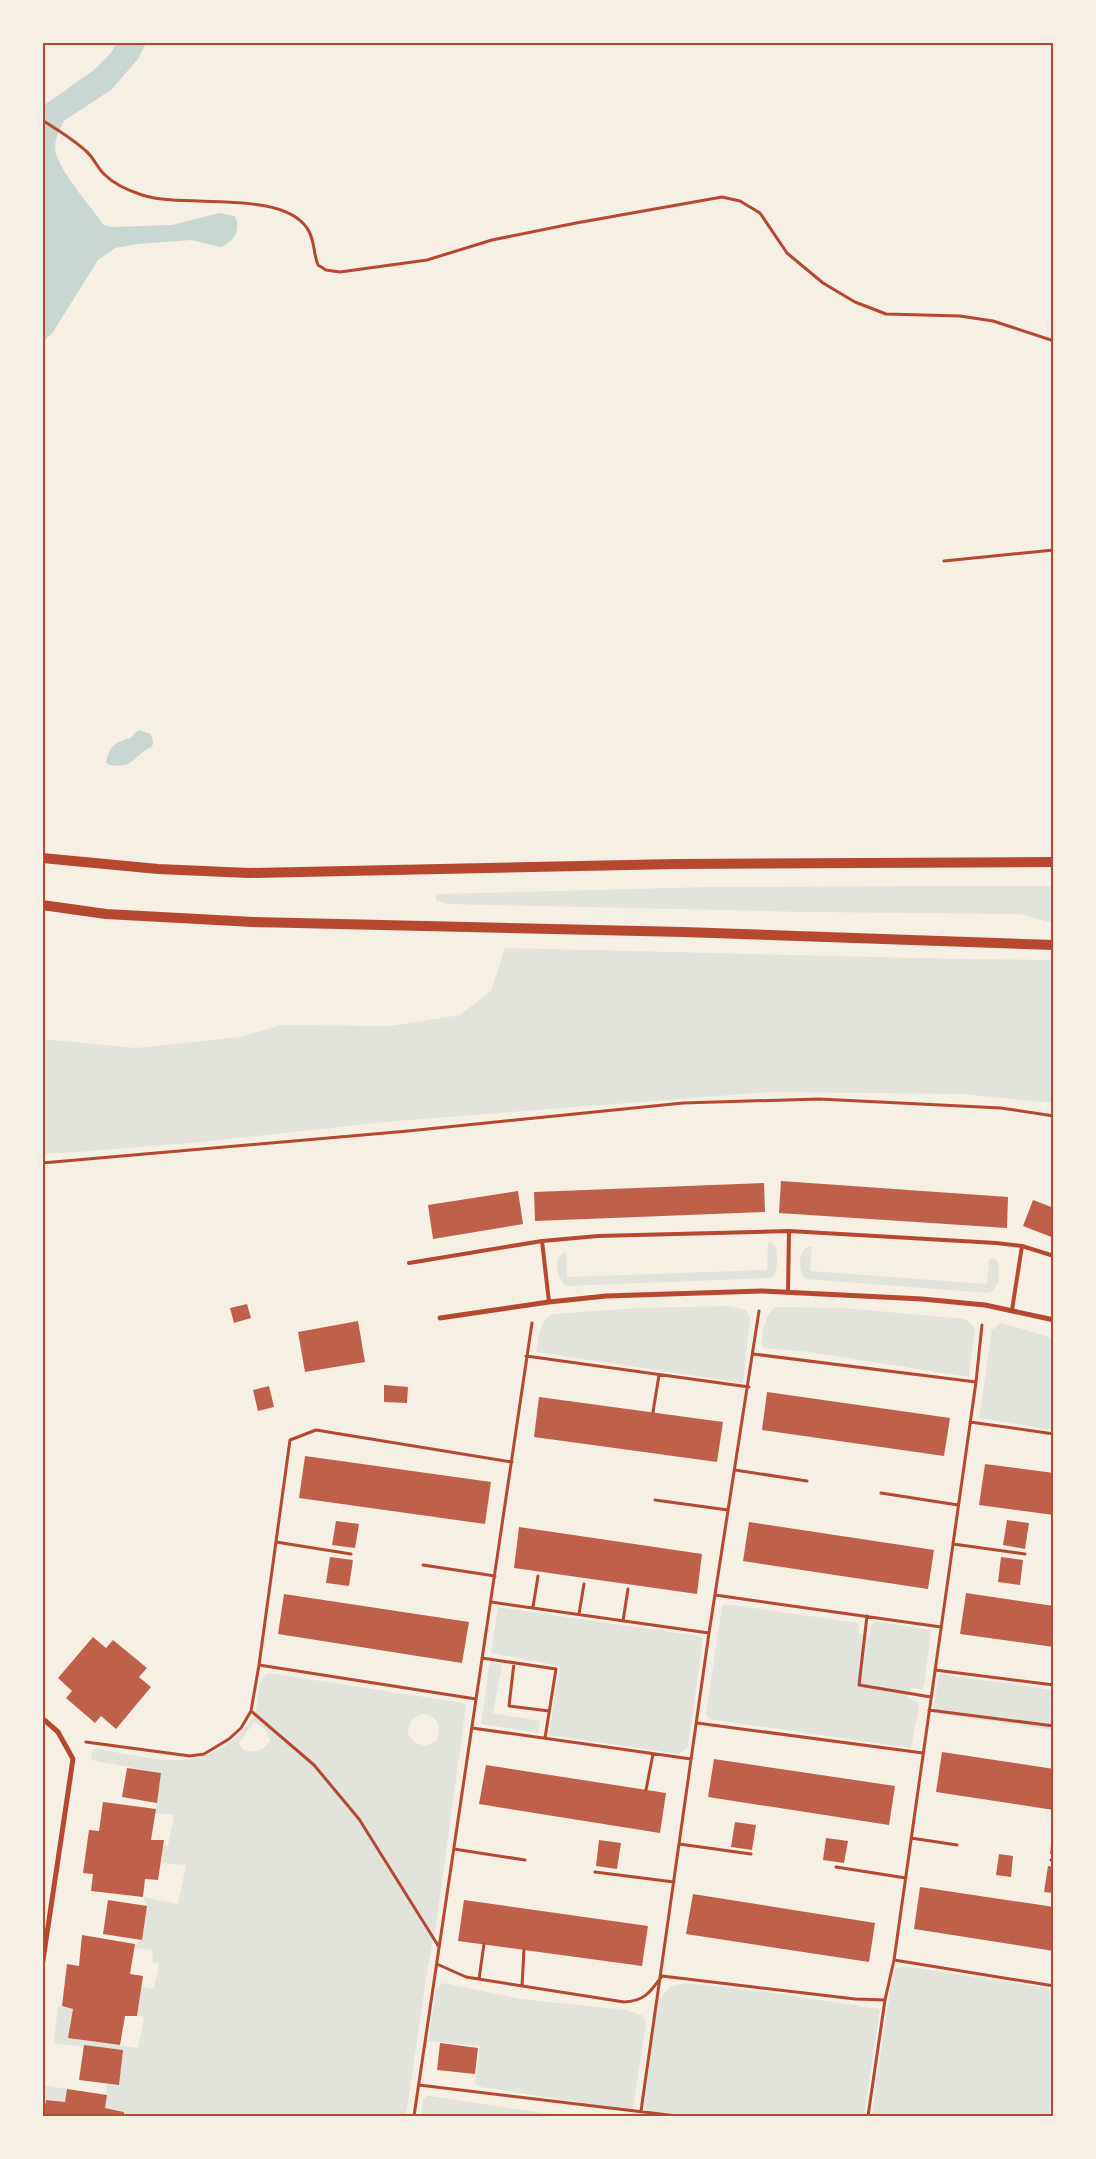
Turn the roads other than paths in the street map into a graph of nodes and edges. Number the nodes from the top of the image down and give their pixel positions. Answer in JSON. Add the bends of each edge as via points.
{"nodes":[{"id":1,"x":42,"y":858,"type":"edge"},
{"id":2,"x":1054,"y":862,"type":"edge"},
{"id":3,"x":42,"y":905,"type":"edge"},
{"id":4,"x":1054,"y":944,"type":"edge"},
{"id":5,"x":789,"y":1231,"type":"junction"},
{"id":6,"x":542,"y":1241,"type":"junction"},
{"id":7,"x":1022,"y":1246,"type":"junction"},
{"id":8,"x":1054,"y":1256,"type":"edge"},
{"id":9,"x":409,"y":1263,"type":"dead end"},
{"id":10,"x":788,"y":1292,"type":"junction"},
{"id":11,"x":549,"y":1302,"type":"junction"},
{"id":12,"x":1012,"y":1310,"type":"junction"},
{"id":13,"x":440,"y":1318,"type":"dead end"},
{"id":14,"x":1054,"y":1320,"type":"edge"},
{"id":15,"x":42,"y":1718,"type":"edge"},
{"id":16,"x":42,"y":1967,"type":"edge"}],
"edges":[{"from":1,"to":2,"type":"main road","via":[[158,869],[249,873]]},
{"from":3,"to":4,"type":"main road","via":[[106,914],[253,922]]},
{"from":5,"to":6,"type":"lane","via":[[598,1236]]},
{"from":5,"to":7,"type":"lane"},
{"from":5,"to":10,"type":"lane"},
{"from":6,"to":9,"type":"lane"},
{"from":6,"to":11,"type":"lane"},
{"from":7,"to":8,"type":"lane"},
{"from":7,"to":12,"type":"lane"},
{"from":10,"to":11,"type":"street","via":[[606,1296]]},
{"from":10,"to":12,"type":"street","via":[[922,1299]]},
{"from":11,"to":13,"type":"street"},
{"from":12,"to":14,"type":"street"},
{"from":15,"to":16,"type":"street","via":[[58,1732],[73,1759]]}]}
